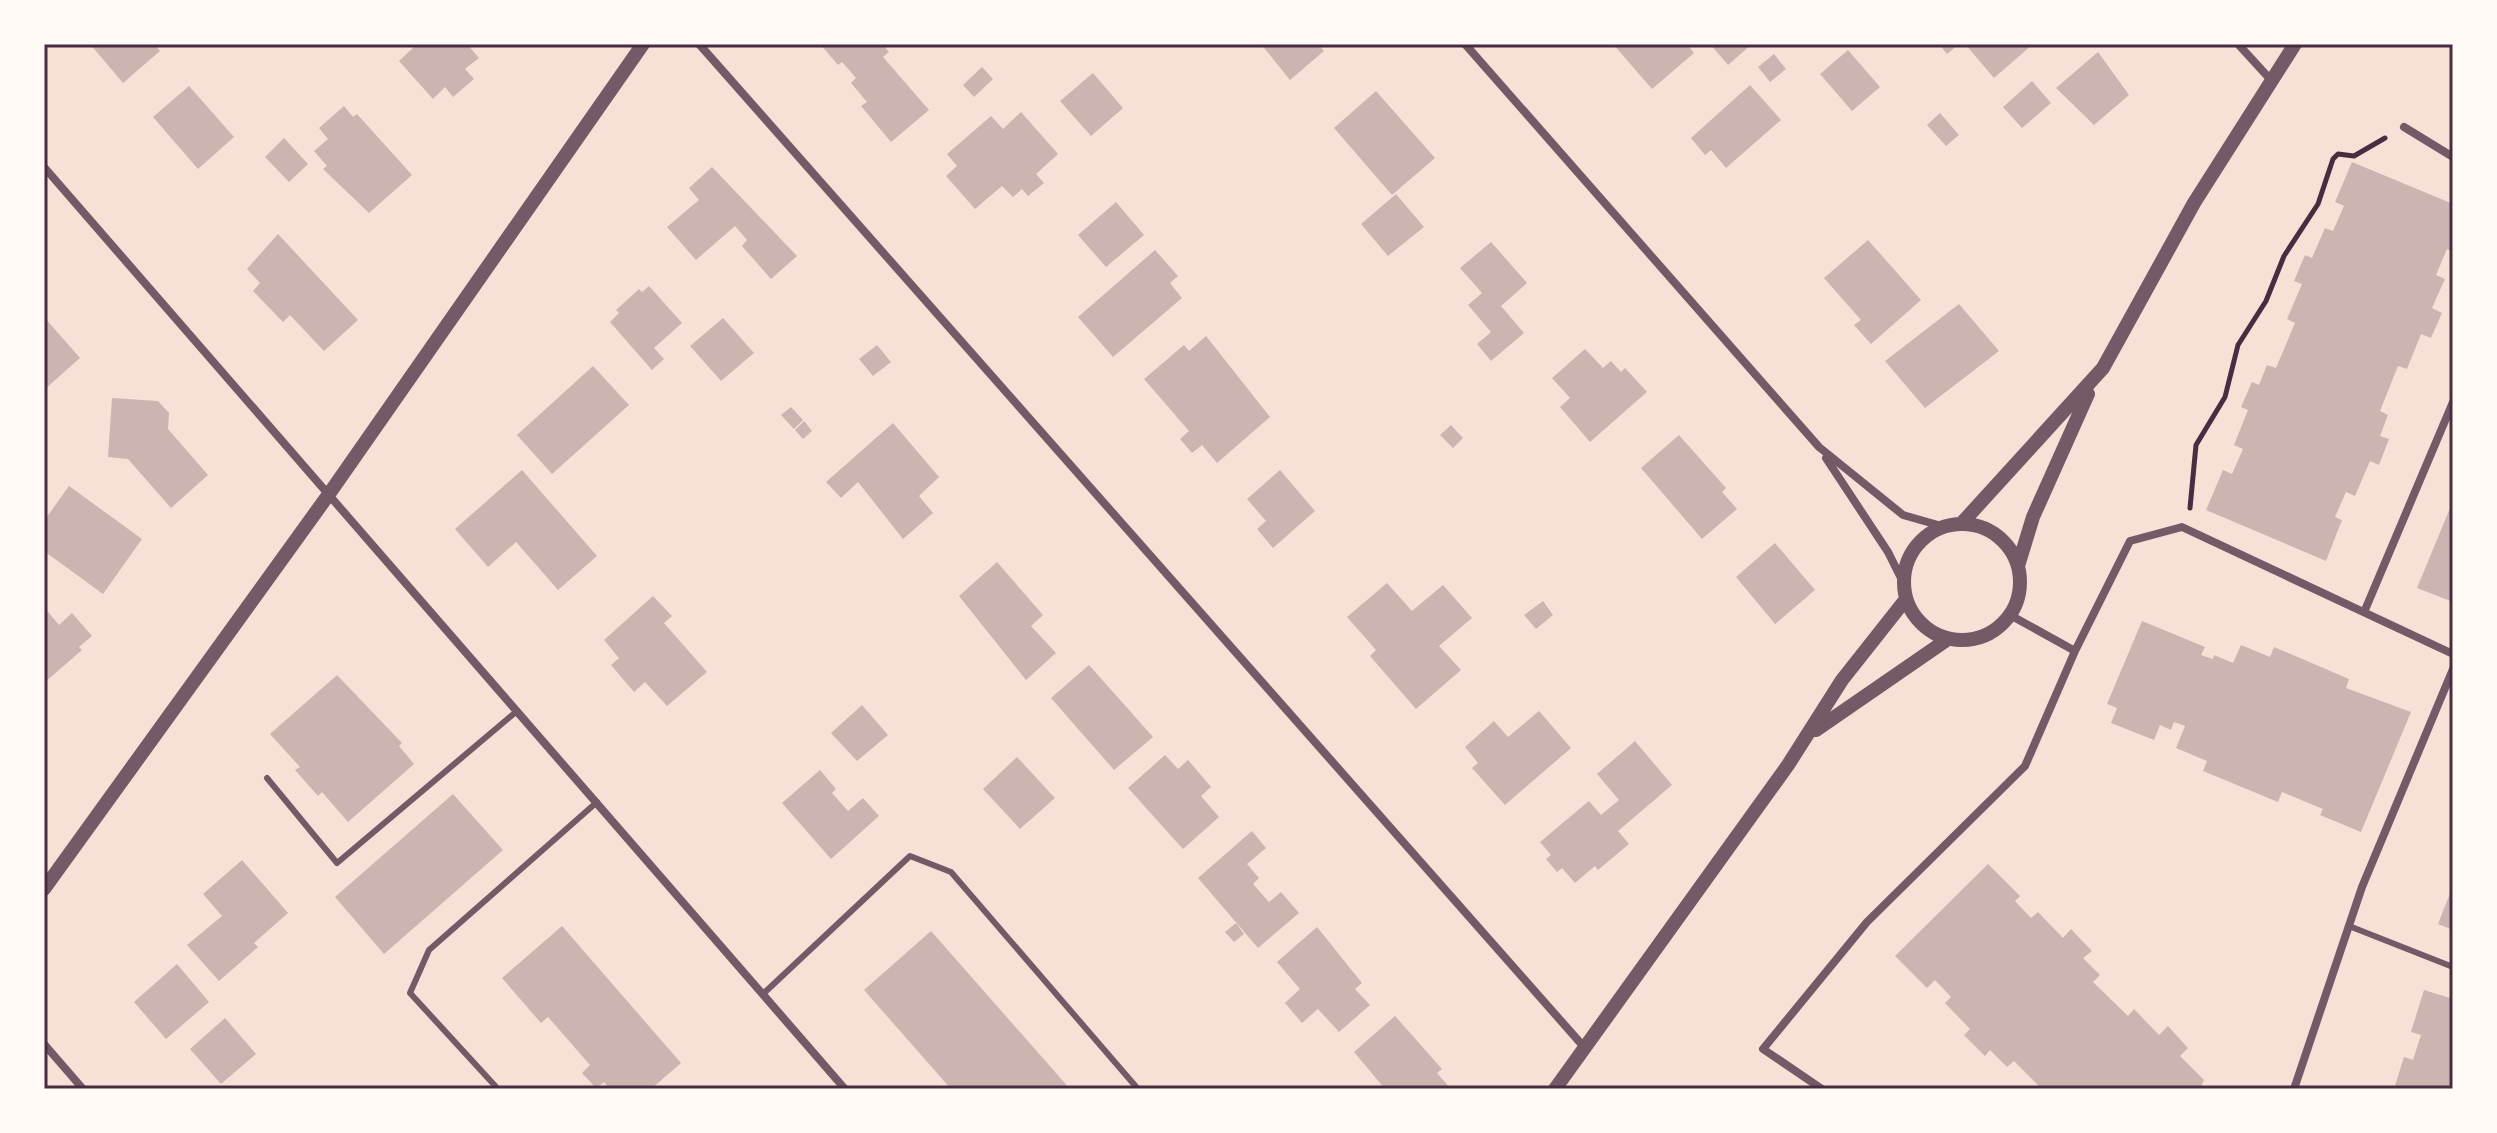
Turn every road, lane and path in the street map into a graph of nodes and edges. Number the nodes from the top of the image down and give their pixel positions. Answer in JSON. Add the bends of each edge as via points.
{"nodes":[{"id":1,"x":643,"y":44,"type":"edge"},
{"id":2,"x":699,"y":44,"type":"edge"},
{"id":3,"x":1465,"y":44,"type":"edge"},
{"id":4,"x":2238,"y":44,"type":"edge"},
{"id":5,"x":2295,"y":44,"type":"edge"},
{"id":6,"x":2270,"y":79,"type":"junction"},
{"id":7,"x":2404,"y":127,"type":"joint"},
{"id":8,"x":2453,"y":157,"type":"edge"},
{"id":9,"x":44,"y":167,"type":"edge"},
{"id":10,"x":2093,"y":382,"type":"junction"},
{"id":11,"x":2453,"y":402,"type":"edge"},
{"id":12,"x":1819,"y":447,"type":"junction"},
{"id":13,"x":329,"y":494,"type":"junction"},
{"id":14,"x":1961,"y":524,"type":"junction"},
{"id":15,"x":1945,"y":527,"type":"junction"},
{"id":16,"x":2185,"y":528,"type":"junction"},
{"id":17,"x":2018,"y":566,"type":"junction"},
{"id":18,"x":1905,"y":592,"type":"junction"},
{"id":19,"x":2365,"y":610,"type":"junction"},
{"id":20,"x":2010,"y":615,"type":"junction"},
{"id":21,"x":1948,"y":639,"type":"junction"},
{"id":22,"x":2075,"y":651,"type":"junction"},
{"id":23,"x":2453,"y":654,"type":"edge"},
{"id":24,"x":2453,"y":669,"type":"edge"},
{"id":25,"x":517,"y":711,"type":"junction"},
{"id":26,"x":1809,"y":735,"type":"junction"},
{"id":27,"x":267,"y":778,"type":"dead end"},
{"id":28,"x":597,"y":802,"type":"junction"},
{"id":29,"x":44,"y":889,"type":"edge"},
{"id":30,"x":2349,"y":926,"type":"junction"},
{"id":31,"x":2453,"y":967,"type":"edge"},
{"id":32,"x":763,"y":994,"type":"junction"},
{"id":33,"x":44,"y":1044,"type":"edge"},
{"id":34,"x":1584,"y":1047,"type":"junction"},
{"id":35,"x":83,"y":1089,"type":"edge"},
{"id":36,"x":498,"y":1089,"type":"edge"},
{"id":37,"x":845,"y":1089,"type":"edge"},
{"id":38,"x":1138,"y":1089,"type":"edge"},
{"id":39,"x":1555,"y":1089,"type":"edge"},
{"id":40,"x":1822,"y":1089,"type":"edge"},
{"id":41,"x":2294,"y":1089,"type":"edge"}],
"edges":[{"from":1,"to":13,"type":"street"},
{"from":2,"to":34,"type":"street"},
{"from":3,"to":12,"type":"street"},
{"from":4,"to":6,"type":"street"},
{"from":5,"to":6,"type":"street"},
{"from":6,"to":10,"type":"street"},
{"from":7,"to":8,"type":"street"},
{"from":7,"to":16,"type":"path","via":[[2354,156],[2338,154],[2333,159],[2318,204],[2238,345],[2225,397],[2196,445]]},
{"from":9,"to":13,"type":"street"},
{"from":10,"to":14,"type":"street"},
{"from":10,"to":17,"type":"street","via":[[2033,517]]},
{"from":11,"to":19,"type":"street"},
{"from":12,"to":15,"type":"street","via":[[1903,515]]},
{"from":12,"to":18,"type":"street","via":[[1888,552]]},
{"from":13,"to":25,"type":"street"},
{"from":13,"to":29,"type":"street"},
{"from":14,"to":15,"type":"street"},
{"from":14,"to":17,"type":"street","via":[[1990,531],[2012,552]]},
{"from":15,"to":18,"type":"street","via":[[1911,554]]},
{"from":16,"to":19,"type":"street"},
{"from":16,"to":22,"type":"street","via":[[2130,541]]},
{"from":17,"to":20,"type":"street","via":[[2019,595]]},
{"from":18,"to":21,"type":"street","via":[[1922,624]]},
{"from":18,"to":26,"type":"street"},
{"from":19,"to":23,"type":"street"},
{"from":20,"to":21,"type":"street","via":[[1979,638]]},
{"from":20,"to":22,"type":"street"},
{"from":21,"to":26,"type":"street"},
{"from":22,"to":40,"type":"street","via":[[2025,766],[1867,922],[1763,1049]]},
{"from":24,"to":30,"type":"street"},
{"from":25,"to":27,"type":"lane","via":[[337,863]]},
{"from":25,"to":28,"type":"street"},
{"from":26,"to":34,"type":"street"},
{"from":28,"to":32,"type":"street"},
{"from":28,"to":36,"type":"lane","via":[[429,950],[410,993]]},
{"from":30,"to":31,"type":"lane"},
{"from":30,"to":41,"type":"street"},
{"from":32,"to":37,"type":"street"},
{"from":32,"to":38,"type":"lane","via":[[910,856],[951,872]]},
{"from":33,"to":35,"type":"street"},
{"from":34,"to":39,"type":"street"}]}
